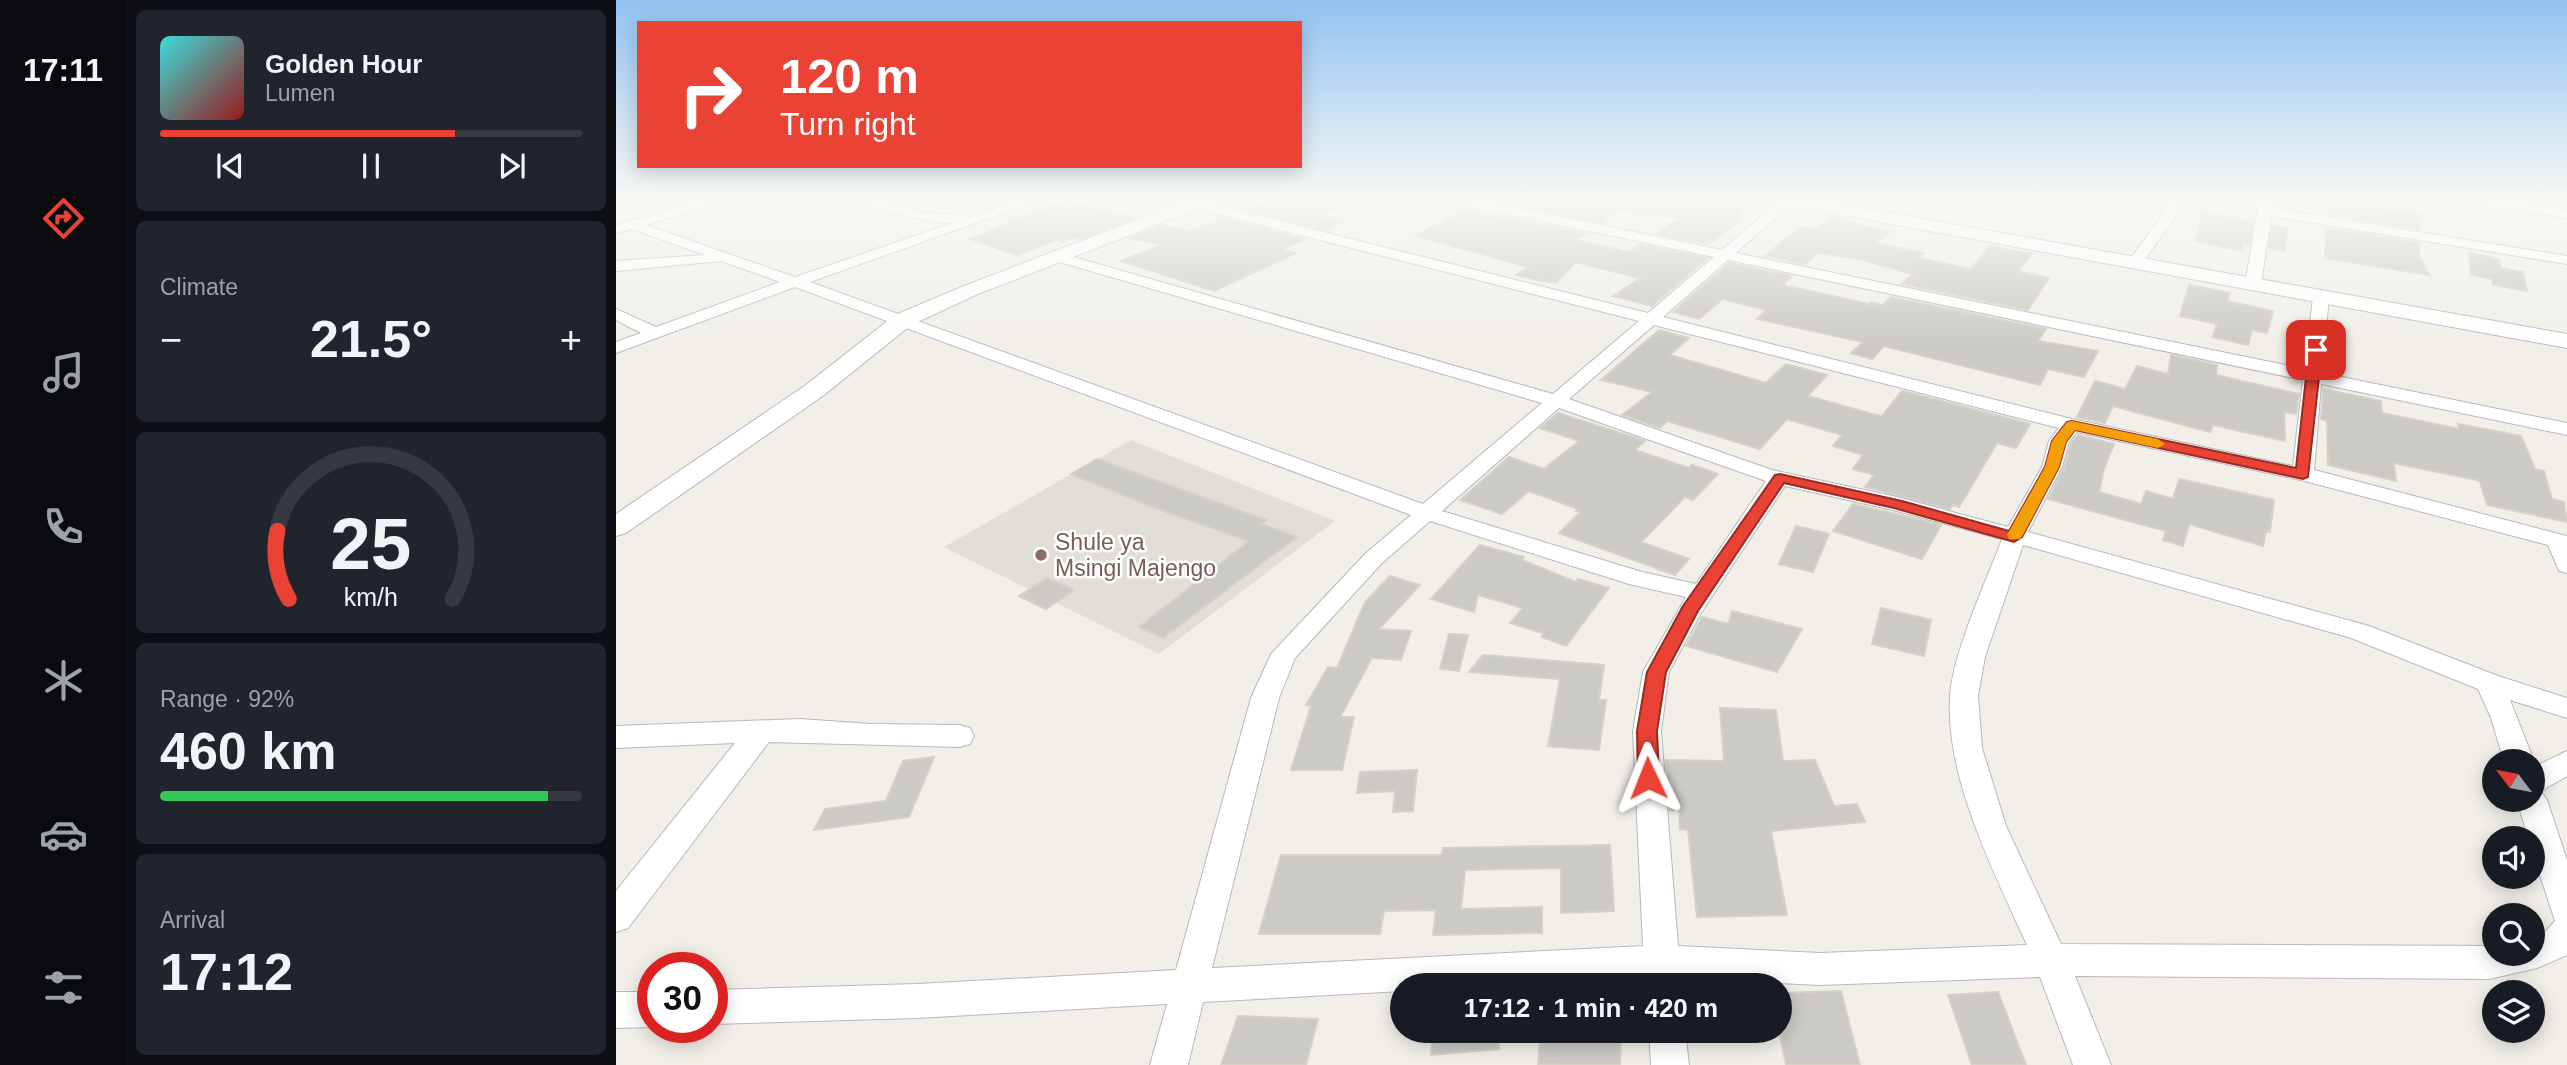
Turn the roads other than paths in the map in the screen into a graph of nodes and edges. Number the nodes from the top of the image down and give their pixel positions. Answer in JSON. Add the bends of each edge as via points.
{"nodes":[{"id":1,"x":689,"y":248,"type":"edge"},
{"id":2,"x":881,"y":248,"type":"edge"},
{"id":3,"x":1082,"y":248,"type":"edge"},
{"id":4,"x":1381,"y":248,"type":"edge"},
{"id":5,"x":1695,"y":248,"type":"edge"},
{"id":6,"x":1733,"y":248,"type":"edge"},
{"id":7,"x":2057,"y":248,"type":"edge"},
{"id":8,"x":2146,"y":248,"type":"edge"},
{"id":9,"x":2259,"y":248,"type":"edge"},
{"id":10,"x":2500,"y":248,"type":"edge"},
{"id":11,"x":1726,"y":254,"type":"junction"},
{"id":12,"x":1058,"y":257,"type":"junction"},
{"id":13,"x":725,"y":259,"type":"junction"},
{"id":14,"x":2567,"y":260,"type":"edge"},
{"id":15,"x":2136,"y":262,"type":"junction"},
{"id":16,"x":616,"y":266,"type":"edge"},
{"id":17,"x":792,"y":283,"type":"junction"},
{"id":18,"x":2253,"y":284,"type":"junction"},
{"id":19,"x":2321,"y":297,"type":"junction"},
{"id":20,"x":616,"y":314,"type":"edge"},
{"id":21,"x":903,"y":320,"type":"junction"},
{"id":22,"x":1652,"y":320,"type":"junction"},
{"id":23,"x":656,"y":334,"type":"junction"},
{"id":24,"x":2567,"y":341,"type":"edge"},
{"id":25,"x":616,"y":348,"type":"edge"},
{"id":26,"x":2313,"y":376,"type":"junction"},
{"id":27,"x":1554,"y":400,"type":"junction"},
{"id":28,"x":2072,"y":425,"type":"junction"},
{"id":29,"x":2567,"y":429,"type":"edge"},
{"id":30,"x":2303,"y":474,"type":"junction"},
{"id":31,"x":1780,"y":478,"type":"junction"},
{"id":32,"x":1427,"y":513,"type":"junction"},
{"id":33,"x":616,"y":527,"type":"edge"},
{"id":34,"x":2014,"y":537,"type":"junction"},
{"id":35,"x":2562,"y":542,"type":"edge"},
{"id":36,"x":2567,"y":566,"type":"edge"},
{"id":37,"x":1702,"y":593,"type":"junction"},
{"id":38,"x":2488,"y":683,"type":"junction"},
{"id":39,"x":2567,"y":708,"type":"edge"},
{"id":40,"x":761,"y":731,"type":"junction"},
{"id":41,"x":960,"y":736,"type":"dead end"},
{"id":42,"x":616,"y":737,"type":"edge"},
{"id":43,"x":2515,"y":749,"type":"edge"},
{"id":44,"x":2567,"y":762,"type":"edge"},
{"id":45,"x":2545,"y":775,"type":"edge"},
{"id":46,"x":2536,"y":812,"type":"edge"},
{"id":47,"x":2567,"y":911,"type":"edge"},
{"id":48,"x":616,"y":917,"type":"edge"},
{"id":49,"x":2567,"y":931,"type":"edge"},
{"id":50,"x":2545,"y":949,"type":"edge"},
{"id":51,"x":2051,"y":960,"type":"junction"},
{"id":52,"x":2482,"y":963,"type":"edge"},
{"id":53,"x":1661,"y":973,"type":"edge"},
{"id":54,"x":1390,"y":982,"type":"edge"},
{"id":55,"x":1190,"y":988,"type":"junction"},
{"id":56,"x":728,"y":1007,"type":"edge"},
{"id":57,"x":637,"y":1009,"type":"edge"},
{"id":58,"x":616,"y":1010,"type":"edge"},
{"id":59,"x":1668,"y":1043,"type":"edge"},
{"id":60,"x":1169,"y":1065,"type":"edge"},
{"id":61,"x":1670,"y":1065,"type":"edge"},
{"id":62,"x":2092,"y":1065,"type":"edge"}],
"edges":[{"from":1,"to":13,"type":"street"},
{"from":2,"to":17,"type":"street"},
{"from":3,"to":12,"type":"street"},
{"from":4,"to":22,"type":"street"},
{"from":5,"to":11,"type":"street"},
{"from":6,"to":11,"type":"street"},
{"from":7,"to":15,"type":"street"},
{"from":8,"to":15,"type":"street"},
{"from":9,"to":18,"type":"street"},
{"from":10,"to":14,"type":"street"},
{"from":11,"to":22,"type":"street"},
{"from":11,"to":26,"type":"street"},
{"from":12,"to":21,"type":"street"},
{"from":12,"to":27,"type":"street"},
{"from":13,"to":16,"type":"street"},
{"from":13,"to":17,"type":"street"},
{"from":15,"to":18,"type":"street"},
{"from":17,"to":21,"type":"street"},
{"from":17,"to":23,"type":"street"},
{"from":18,"to":19,"type":"street"},
{"from":19,"to":24,"type":"street"},
{"from":19,"to":26,"type":"street"},
{"from":20,"to":23,"type":"street"},
{"from":21,"to":32,"type":"street"},
{"from":21,"to":33,"type":"street","via":[[815,390]]},
{"from":22,"to":27,"type":"street"},
{"from":22,"to":28,"type":"street"},
{"from":23,"to":25,"type":"street"},
{"from":26,"to":29,"type":"street"},
{"from":26,"to":30,"type":"street"},
{"from":27,"to":31,"type":"street"},
{"from":27,"to":32,"type":"street"},
{"from":28,"to":30,"type":"street"},
{"from":28,"to":34,"type":"street","via":[[2059,441],[2052,467]]},
{"from":30,"to":35,"type":"street"},
{"from":31,"to":34,"type":"street"},
{"from":31,"to":37,"type":"street"},
{"from":32,"to":37,"type":"street","via":[[1638,579]]},
{"from":32,"to":55,"type":"street","via":[[1374,558],[1284,654],[1265,698]]},
{"from":34,"to":38,"type":"street","via":[[2360,632]]},
{"from":34,"to":51,"type":"street","via":[[1972,657],[1964,696],[1968,748],[1990,826]]},
{"from":35,"to":36,"type":"street"},
{"from":37,"to":53,"type":"street","via":[[1656,672],[1647,731]]},
{"from":38,"to":39,"type":"street"},
{"from":38,"to":43,"type":"street"},
{"from":40,"to":41,"type":"street"},
{"from":40,"to":42,"type":"street"},
{"from":40,"to":48,"type":"street"},
{"from":44,"to":45,"type":"street"},
{"from":46,"to":47,"type":"street"},
{"from":49,"to":50,"type":"street","via":[[2563,939]]},
{"from":51,"to":52,"type":"street"},
{"from":51,"to":53,"type":"street"},
{"from":51,"to":62,"type":"street"},
{"from":54,"to":55,"type":"street"},
{"from":55,"to":56,"type":"street"},
{"from":55,"to":60,"type":"street"},
{"from":57,"to":58,"type":"street"},
{"from":59,"to":61,"type":"street"}]}
